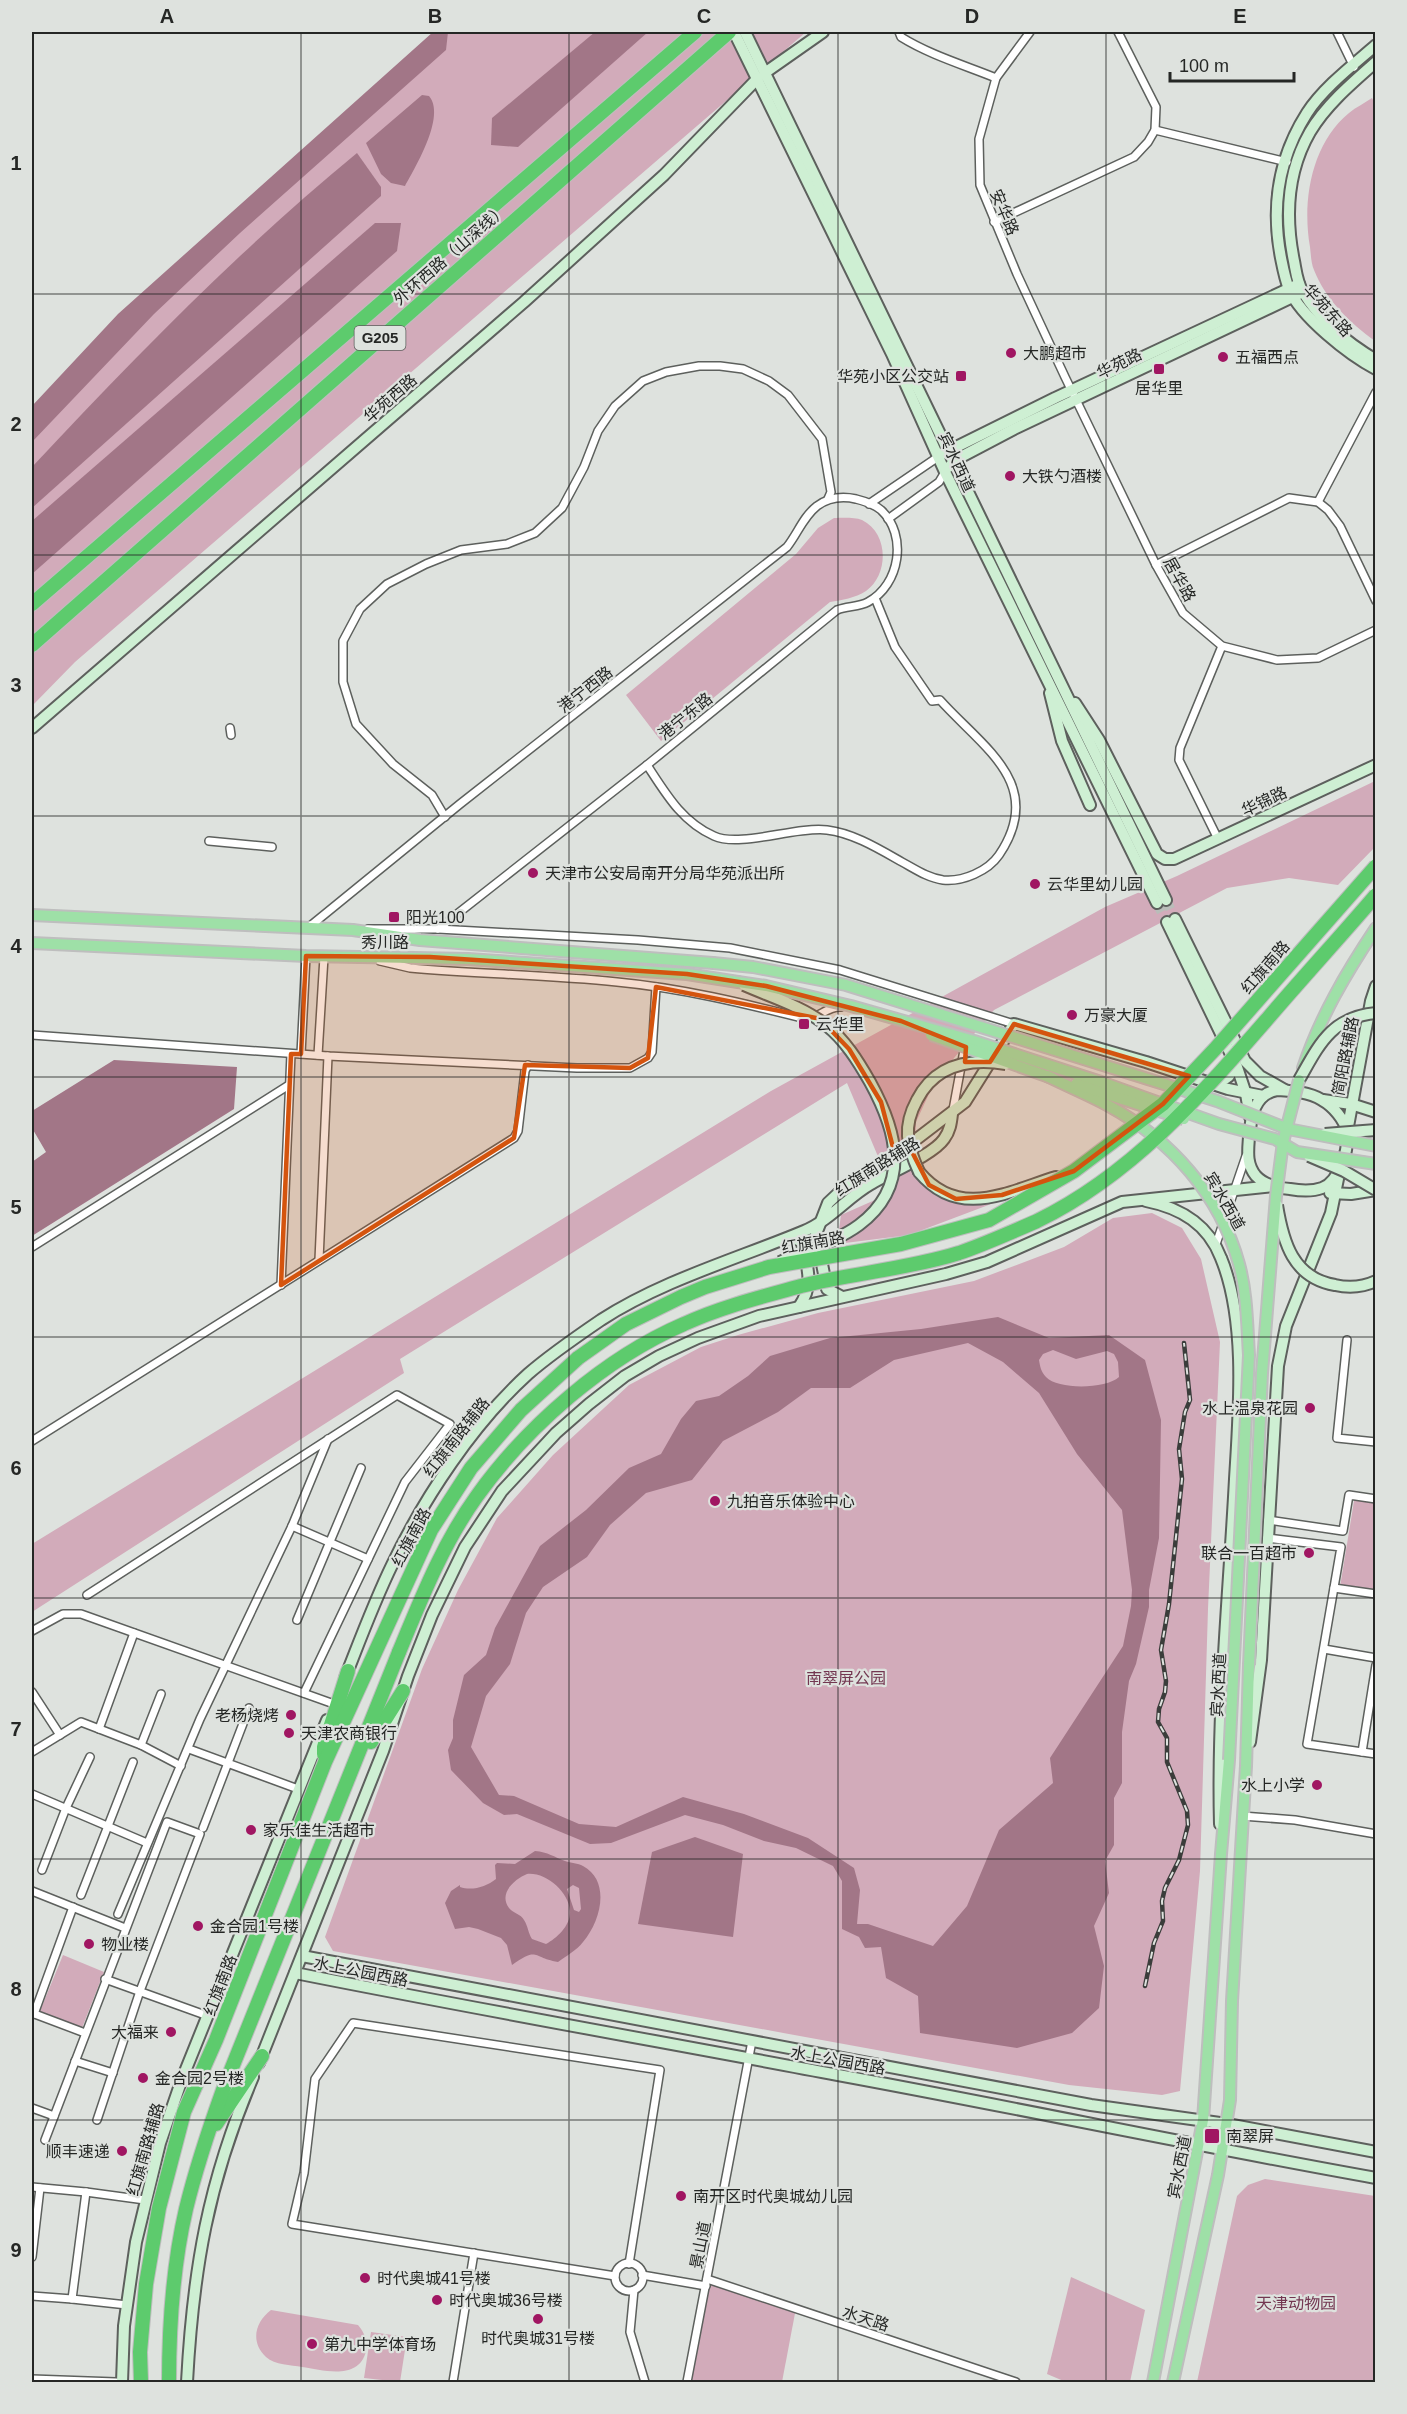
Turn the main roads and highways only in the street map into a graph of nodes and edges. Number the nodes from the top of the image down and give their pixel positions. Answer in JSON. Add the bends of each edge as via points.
{"nodes":[{"id":1,"x":695,"y":32,"type":"edge"},
{"id":2,"x":729,"y":32,"type":"edge"},
{"id":3,"x":734,"y":32,"type":"edge"},
{"id":4,"x":744,"y":32,"type":"edge"},
{"id":5,"x":823,"y":32,"type":"edge"},
{"id":6,"x":1376,"y":45,"type":"edge"},
{"id":7,"x":1376,"y":62,"type":"edge"},
{"id":8,"x":762,"y":75,"type":"junction"},
{"id":9,"x":1295,"y":293,"type":"junction"},
{"id":10,"x":1270,"y":302,"type":"junction"},
{"id":11,"x":1310,"y":309,"type":"junction"},
{"id":12,"x":1376,"y":360,"type":"edge"},
{"id":13,"x":1376,"y":369,"type":"edge"},
{"id":14,"x":965,"y":449,"type":"junction"},
{"id":15,"x":946,"y":462,"type":"junction"},
{"id":16,"x":956,"y":483,"type":"junction"},
{"id":17,"x":32,"y":604,"type":"edge"},
{"id":18,"x":32,"y":645,"type":"edge"},
{"id":19,"x":1047,"y":680,"type":"junction"},
{"id":20,"x":1063,"y":691,"type":"junction"},
{"id":21,"x":32,"y":728,"type":"edge"},
{"id":22,"x":1376,"y":765,"type":"edge"},
{"id":23,"x":1090,"y":805,"type":"dead end"},
{"id":24,"x":1376,"y":866,"type":"edge"},
{"id":25,"x":1376,"y":895,"type":"edge"},
{"id":26,"x":32,"y":915,"type":"edge"},
{"id":27,"x":1376,"y":928,"type":"edge"},
{"id":28,"x":32,"y":942,"type":"edge"},
{"id":29,"x":738,"y":982,"type":"junction"},
{"id":30,"x":1376,"y":986,"type":"edge"},
{"id":31,"x":1376,"y":1014,"type":"edge"},
{"id":32,"x":901,"y":1021,"type":"junction"},
{"id":33,"x":1230,"y":1052,"type":"junction"},
{"id":34,"x":1017,"y":1066,"type":"junction"},
{"id":35,"x":1047,"y":1076,"type":"junction"},
{"id":36,"x":1299,"y":1080,"type":"junction"},
{"id":37,"x":1203,"y":1081,"type":"junction"},
{"id":38,"x":1288,"y":1091,"type":"junction"},
{"id":39,"x":1246,"y":1094,"type":"junction"},
{"id":40,"x":1263,"y":1096,"type":"junction"},
{"id":41,"x":1323,"y":1100,"type":"junction"},
{"id":42,"x":1351,"y":1104,"type":"junction"},
{"id":43,"x":1376,"y":1112,"type":"edge"},
{"id":44,"x":952,"y":1114,"type":"junction"},
{"id":45,"x":1250,"y":1118,"type":"junction"},
{"id":46,"x":1218,"y":1124,"type":"junction"},
{"id":47,"x":1288,"y":1129,"type":"junction"},
{"id":48,"x":1376,"y":1130,"type":"edge"},
{"id":49,"x":1347,"y":1132,"type":"junction"},
{"id":50,"x":1376,"y":1146,"type":"edge"},
{"id":51,"x":1297,"y":1152,"type":"junction"},
{"id":52,"x":1376,"y":1164,"type":"edge"},
{"id":53,"x":1340,"y":1169,"type":"junction"},
{"id":54,"x":1074,"y":1171,"type":"junction"},
{"id":55,"x":1376,"y":1190,"type":"edge"},
{"id":56,"x":1275,"y":1191,"type":"junction"},
{"id":57,"x":1315,"y":1191,"type":"junction"},
{"id":58,"x":1335,"y":1194,"type":"junction"},
{"id":59,"x":1137,"y":1200,"type":"junction"},
{"id":60,"x":819,"y":1223,"type":"junction"},
{"id":61,"x":780,"y":1239,"type":"junction"},
{"id":62,"x":769,"y":1267,"type":"junction"},
{"id":63,"x":1376,"y":1281,"type":"edge"},
{"id":64,"x":842,"y":1297,"type":"junction"},
{"id":65,"x":799,"y":1307,"type":"junction"},
{"id":66,"x":348,"y":1671,"type":"junction"},
{"id":67,"x":403,"y":1691,"type":"junction"},
{"id":68,"x":326,"y":1762,"type":"junction"},
{"id":69,"x":1246,"y":1766,"type":"junction"},
{"id":70,"x":350,"y":1777,"type":"junction"},
{"id":71,"x":1221,"y":1854,"type":"junction"},
{"id":72,"x":302,"y":1956,"type":"junction"},
{"id":73,"x":296,"y":1973,"type":"junction"},
{"id":74,"x":262,"y":2056,"type":"junction"},
{"id":75,"x":1203,"y":2120,"type":"junction"},
{"id":76,"x":1227,"y":2124,"type":"junction"},
{"id":77,"x":205,"y":2141,"type":"junction"},
{"id":78,"x":1199,"y":2146,"type":"junction"},
{"id":79,"x":1222,"y":2151,"type":"junction"},
{"id":80,"x":1376,"y":2152,"type":"edge"},
{"id":81,"x":1376,"y":2178,"type":"edge"},
{"id":82,"x":122,"y":2382,"type":"edge"},
{"id":83,"x":141,"y":2382,"type":"edge"},
{"id":84,"x":170,"y":2382,"type":"edge"},
{"id":85,"x":187,"y":2382,"type":"edge"},
{"id":86,"x":1153,"y":2382,"type":"edge"},
{"id":87,"x":1173,"y":2382,"type":"edge"}],
"edges":[{"from":1,"to":17,"type":"highway","name":"外环西路（山深线）","number":"G205"},
{"from":2,"to":18,"type":"highway","name":"外环西路（山深线）","number":"G205"},
{"from":3,"to":8,"type":"main road","name":"宾水西道"},
{"from":4,"to":8,"type":"main road","name":"宾水西道"},
{"from":5,"to":8,"type":"main road","name":"华苑西路"},
{"from":6,"to":9,"type":"main road","via":[[1308,111],[1283,162],[1276,202],[1277,236]]},
{"from":7,"to":9,"type":"main road","via":[[1323,114],[1296,165],[1288,204]]},
{"from":8,"to":15,"type":"main road","name":"宾水西道","via":[[886,344]]},
{"from":8,"to":21,"type":"main road","name":"华苑西路","via":[[664,175],[524,302]]},
{"from":9,"to":10,"type":"main road","name":"华苑路"},
{"from":9,"to":11,"type":"main road","name":"华苑东路"},
{"from":10,"to":11,"type":"main road"},
{"from":10,"to":14,"type":"main road","name":"华苑路"},
{"from":11,"to":12,"type":"main road","name":"华苑东路"},
{"from":11,"to":13,"type":"main road","name":"华苑东路","via":[[1342,349]]},
{"from":14,"to":15,"type":"main road","name":"华苑路"},
{"from":14,"to":16,"type":"main road"},
{"from":15,"to":16,"type":"main road","name":"宾水西道"},
{"from":16,"to":19,"type":"main road","name":"宾水西道"},
{"from":16,"to":20,"type":"main road","name":"宾水西道"},
{"from":19,"to":20,"type":"main road","name":"宾水西道","via":[[1162,901]]},
{"from":19,"to":23,"type":"main road","via":[[1062,741]]},
{"from":20,"to":22,"type":"main road","name":"华锦路","via":[[1095,734],[1156,854],[1165,859],[1174,859]]},
{"from":24,"to":54,"type":"highway","name":"红旗南路","bridge":true,"via":[[1163,1104]]},
{"from":25,"to":70,"type":"highway","bridge":true,"via":[[1212,1083],[1161,1135],[1105,1180],[1039,1220],[959,1253],[805,1285],[683,1324],[577,1389],[531,1433],[477,1496],[445,1549]]},
{"from":26,"to":47,"type":"main road","name":"秀川路","bridge":true,"via":[[354,930],[420,940],[753,967],[846,985],[1164,1084]]},
{"from":27,"to":36,"type":"main road","name":"宾水西道","bridge":true,"via":[[1319,1024]]},
{"from":28,"to":29,"type":"main road","name":"秀川路","via":[[324,957],[430,957],[687,974]]},
{"from":29,"to":32,"type":"main road","bridge":true,"via":[[841,1003]]},
{"from":29,"to":62,"type":"main road","bridge":true,"via":[[812,1015],[835,1033],[881,1102],[894,1144],[892,1178],[868,1216],[847,1232]]},
{"from":30,"to":42,"type":"main road","name":"简阳路辅路"},
{"from":31,"to":36,"type":"main road","bridge":true,"via":[[1350,1018],[1330,1032]]},
{"from":32,"to":34,"type":"main road","bridge":true},
{"from":32,"to":46,"type":"main road","bridge":true,"via":[[1104,1083]]},
{"from":33,"to":37,"type":"main road","via":[[1232,1071],[1228,1078]]},
{"from":33,"to":38,"type":"main road","via":[[1171,920],[1245,1061],[1260,1076]]},
{"from":33,"to":39,"type":"main road"},
{"from":34,"to":35,"type":"main road","bridge":true},
{"from":34,"to":54,"type":"main road","bridge":true,"via":[[968,1062],[943,1071],[929,1082],[911,1112],[909,1124],[910,1148],[919,1172],[929,1185],[943,1193],[970,1200],[1002,1195]]},
{"from":35,"to":46,"type":"main road","bridge":true,"via":[[1164,1114]]},
{"from":35,"to":71,"type":"main road","name":"宾水西道","bridge":true,"via":[[1124,1115],[1183,1162],[1214,1206],[1239,1265],[1249,1355]]},
{"from":36,"to":56,"type":"main road","name":"宾水西道","bridge":true},
{"from":37,"to":39,"type":"main road"},
{"from":37,"to":44,"type":"main road","name":"红旗南路辅路","via":[[1014,1024],[965,1102]]},
{"from":38,"to":40,"type":"main road"},
{"from":38,"to":41,"type":"main road"},
{"from":39,"to":40,"type":"main road"},
{"from":39,"to":45,"type":"main road"},
{"from":40,"to":45,"type":"main road"},
{"from":41,"to":42,"type":"main road"},
{"from":41,"to":49,"type":"main road","via":[[1336,1111]]},
{"from":42,"to":43,"type":"main road"},
{"from":42,"to":49,"type":"main road","name":"简阳路辅路"},
{"from":44,"to":60,"type":"main road","via":[[845,1187],[828,1203]]},
{"from":44,"to":60,"type":"main road","name":"红旗南路辅路","via":[[950,1130],[937,1147],[868,1185]]},
{"from":45,"to":56,"type":"main road","via":[[1249,1162],[1255,1175]]},
{"from":46,"to":51,"type":"main road","bridge":true,"via":[[1275,1139]]},
{"from":47,"to":48,"type":"main road","bridge":true,"via":[[1330,1134]]},
{"from":47,"to":50,"type":"main road","bridge":true},
{"from":49,"to":53,"type":"main road"},
{"from":51,"to":52,"type":"main road","bridge":true},
{"from":51,"to":55,"type":"main road","bridge":true,"via":[[1344,1171]]},
{"from":53,"to":57,"type":"main road","via":[[1326,1187]]},
{"from":53,"to":58,"type":"main road"},
{"from":54,"to":62,"type":"highway","name":"红旗南路","bridge":true,"via":[[989,1220],[901,1244]]},
{"from":55,"to":58,"type":"main road"},
{"from":56,"to":57,"type":"main road"},
{"from":56,"to":59,"type":"main road","via":[[1237,1189]]},
{"from":56,"to":63,"type":"main road","bridge":true,"via":[[1287,1248],[1300,1268],[1319,1282],[1347,1288]]},
{"from":56,"to":69,"type":"main road","name":"宾水西道","bridge":true,"via":[[1262,1373]]},
{"from":57,"to":58,"type":"main road"},
{"from":58,"to":69,"type":"main road","via":[[1332,1213],[1286,1326],[1278,1366],[1261,1660]]},
{"from":59,"to":64,"type":"main road","via":[[1122,1202],[987,1262]]},
{"from":59,"to":71,"type":"main road","via":[[1167,1206],[1192,1218],[1208,1234],[1221,1258],[1234,1305],[1238,1422],[1221,1728]]},
{"from":60,"to":61,"type":"main road","name":"红旗南路辅路"},
{"from":60,"to":64,"type":"main road","via":[[816,1234],[827,1289]]},
{"from":61,"to":65,"type":"main road","via":[[802,1242],[809,1277],[808,1293]]},
{"from":61,"to":66,"type":"main road","name":"红旗南路辅路","via":[[625,1306],[556,1352],[516,1386],[454,1460],[418,1516],[392,1566]]},
{"from":62,"to":68,"type":"highway","name":"红旗南路","bridge":true,"via":[[681,1296],[626,1324],[578,1358],[521,1410],[478,1460],[431,1530]]},
{"from":64,"to":65,"type":"main road"},
{"from":65,"to":67,"type":"main road","via":[[728,1326],[659,1356],[626,1376],[556,1433],[502,1491],[465,1547],[432,1615]]},
{"from":66,"to":68,"type":"highway","via":[[324,1747]]},
{"from":66,"to":82,"type":"main road","name":"红旗南路辅路","via":[[182,2079],[160,2143],[145,2200],[127,2305]]},
{"from":67,"to":70,"type":"highway"},
{"from":67,"to":72,"type":"main road"},
{"from":68,"to":83,"type":"highway","name":"红旗南路","via":[[184,2112],[159,2208],[146,2284]]},
{"from":69,"to":76,"type":"main road","name":"宾水西道"},
{"from":70,"to":77,"type":"highway"},
{"from":71,"to":75,"type":"main road","name":"宾水西道"},
{"from":72,"to":73,"type":"main road"},
{"from":72,"to":75,"type":"main road","name":"水上公园西路","via":[[1091,2105]]},
{"from":73,"to":74,"type":"main road"},
{"from":73,"to":78,"type":"main road","name":"水上公园西路"},
{"from":74,"to":77,"type":"highway"},
{"from":74,"to":85,"type":"main road","via":[[232,2129],[208,2210],[195,2279]]},
{"from":75,"to":76,"type":"main road","name":"水上公园西路"},
{"from":75,"to":78,"type":"main road","name":"宾水西道"},
{"from":76,"to":79,"type":"main road","name":"宾水西道"},
{"from":76,"to":80,"type":"main road","name":"水上公园西路"},
{"from":77,"to":84,"type":"highway","via":[[177,2262],[169,2340]]},
{"from":78,"to":79,"type":"main road","name":"水上公园西路"},
{"from":78,"to":86,"type":"main road","name":"宾水西道"},
{"from":79,"to":81,"type":"main road","name":"水上公园西路"},
{"from":79,"to":87,"type":"main road","name":"宾水西道"}]}
